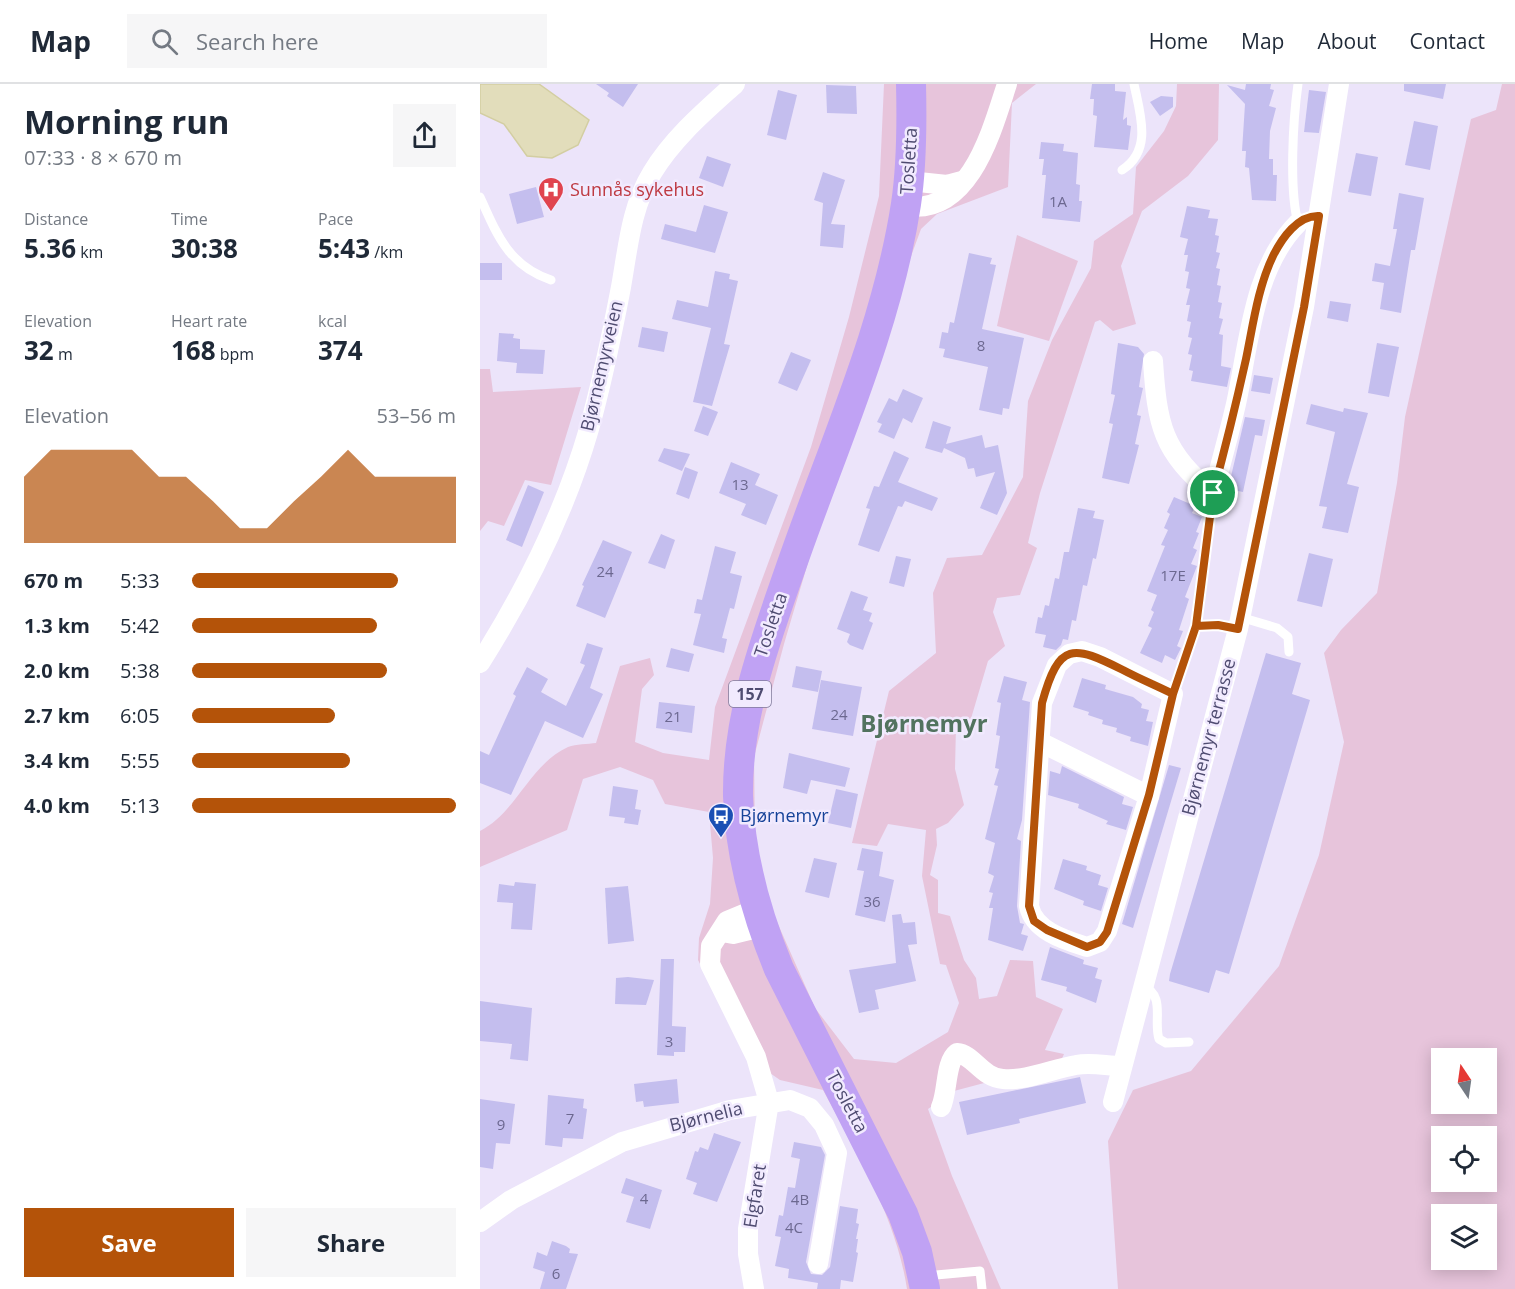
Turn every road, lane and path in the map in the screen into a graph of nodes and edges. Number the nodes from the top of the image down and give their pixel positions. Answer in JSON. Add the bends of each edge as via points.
{"nodes":[{"id":1,"x":735,"y":84,"type":"edge"},
{"id":2,"x":911,"y":84,"type":"edge"},
{"id":3,"x":1007,"y":84,"type":"edge"},
{"id":4,"x":1134,"y":84,"type":"edge"},
{"id":5,"x":1298,"y":84,"type":"edge"},
{"id":6,"x":1339,"y":84,"type":"edge"},
{"id":7,"x":1122,"y":170,"type":"dead end"},
{"id":8,"x":907,"y":194,"type":"junction"},
{"id":9,"x":480,"y":197,"type":"edge"},
{"id":10,"x":1319,"y":216,"type":"junction"},
{"id":11,"x":1298,"y":223,"type":"junction"},
{"id":12,"x":551,"y":280,"type":"dead end"},
{"id":13,"x":1153,"y":361,"type":"dead end"},
{"id":14,"x":1213,"y":493,"type":"junction"},
{"id":15,"x":1239,"y":623,"type":"junction"},
{"id":16,"x":1196,"y":626,"type":"junction"},
{"id":17,"x":1289,"y":652,"type":"dead end"},
{"id":18,"x":480,"y":663,"type":"edge"},
{"id":19,"x":1173,"y":694,"type":"junction"},
{"id":20,"x":1040,"y":742,"type":"junction"},
{"id":21,"x":1149,"y":795,"type":"junction"},
{"id":22,"x":759,"y":918,"type":"junction"},
{"id":23,"x":1143,"y":986,"type":"junction"},
{"id":24,"x":1189,"y":1042,"type":"dead end"},
{"id":25,"x":1122,"y":1066,"type":"junction"},
{"id":26,"x":769,"y":1102,"type":"junction"},
{"id":27,"x":1113,"y":1102,"type":"dead end"},
{"id":28,"x":941,"y":1107,"type":"dead end"},
{"id":29,"x":482,"y":1216,"type":"edge"},
{"id":30,"x":818,"y":1264,"type":"dead end"},
{"id":31,"x":924,"y":1283,"type":"edge"},
{"id":32,"x":754,"y":1289,"type":"edge"},
{"id":33,"x":982,"y":1289,"type":"edge"}],
"edges":[{"from":1,"to":18,"type":"street","name":"Bjørnemyrveien","via":[[661,158],[639,199],[588,431],[536,567],[515,609]]},
{"from":2,"to":8,"type":"main road","name":"Tosletta","number":"157"},
{"from":3,"to":8,"type":"street","via":[[981,156],[950,197],[926,206]]},
{"from":4,"to":7,"type":"lane","via":[[1142,143],[1135,159]]},
{"from":5,"to":11,"type":"lane","via":[[1293,151]]},
{"from":6,"to":10,"type":"street","name":"Bjørnemyr terrasse"},
{"from":8,"to":22,"type":"main road","name":"Tosletta","number":"157","via":[[881,309],[766,636],[746,711],[739,765],[740,830]]},
{"from":9,"to":12,"type":"lane","via":[[498,238],[510,254],[532,274]]},
{"from":10,"to":11,"type":"lane"},
{"from":10,"to":15,"type":"street","name":"Bjørnemyr terrasse"},
{"from":11,"to":14,"type":"street","via":[[1276,252],[1266,275]]},
{"from":13,"to":14,"type":"street","via":[[1162,432],[1191,474]]},
{"from":14,"to":16,"type":"lane"},
{"from":15,"to":16,"type":"lane"},
{"from":15,"to":17,"type":"lane","via":[[1264,622],[1284,633]]},
{"from":15,"to":23,"type":"street","name":"Bjørnemyr terrasse"},
{"from":16,"to":19,"type":"lane"},
{"from":19,"to":20,"type":"street","via":[[1100,657],[1075,652],[1062,659],[1048,682],[1042,703]]},
{"from":19,"to":21,"type":"street"},
{"from":20,"to":21,"type":"street"},
{"from":20,"to":21,"type":"street","via":[[1029,906],[1034,921],[1047,930],[1087,947],[1100,942],[1107,932]]},
{"from":22,"to":26,"type":"street","name":"Bjørnelia","via":[[733,934],[722,932],[713,939],[710,964],[756,1057]]},
{"from":22,"to":31,"type":"main road","name":"Tosletta","number":"157","via":[[784,980],[896,1197]]},
{"from":23,"to":24,"type":"lane","via":[[1155,995],[1159,1039],[1166,1043]]},
{"from":23,"to":25,"type":"street","name":"Bjørnemyr terrasse"},
{"from":25,"to":27,"type":"street","name":"Bjørnemyr terrasse"},
{"from":25,"to":28,"type":"street","via":[[1077,1065],[1001,1079],[957,1053],[950,1060],[947,1093]]},
{"from":26,"to":29,"type":"street","name":"Bjørnelia","via":[[622,1142]]},
{"from":26,"to":30,"type":"street","via":[[790,1100],[810,1108],[824,1125],[837,1153]]},
{"from":26,"to":32,"type":"street","name":"Elgfaret","via":[[748,1229]]},
{"from":31,"to":33,"type":"lane","via":[[980,1271]]}]}
